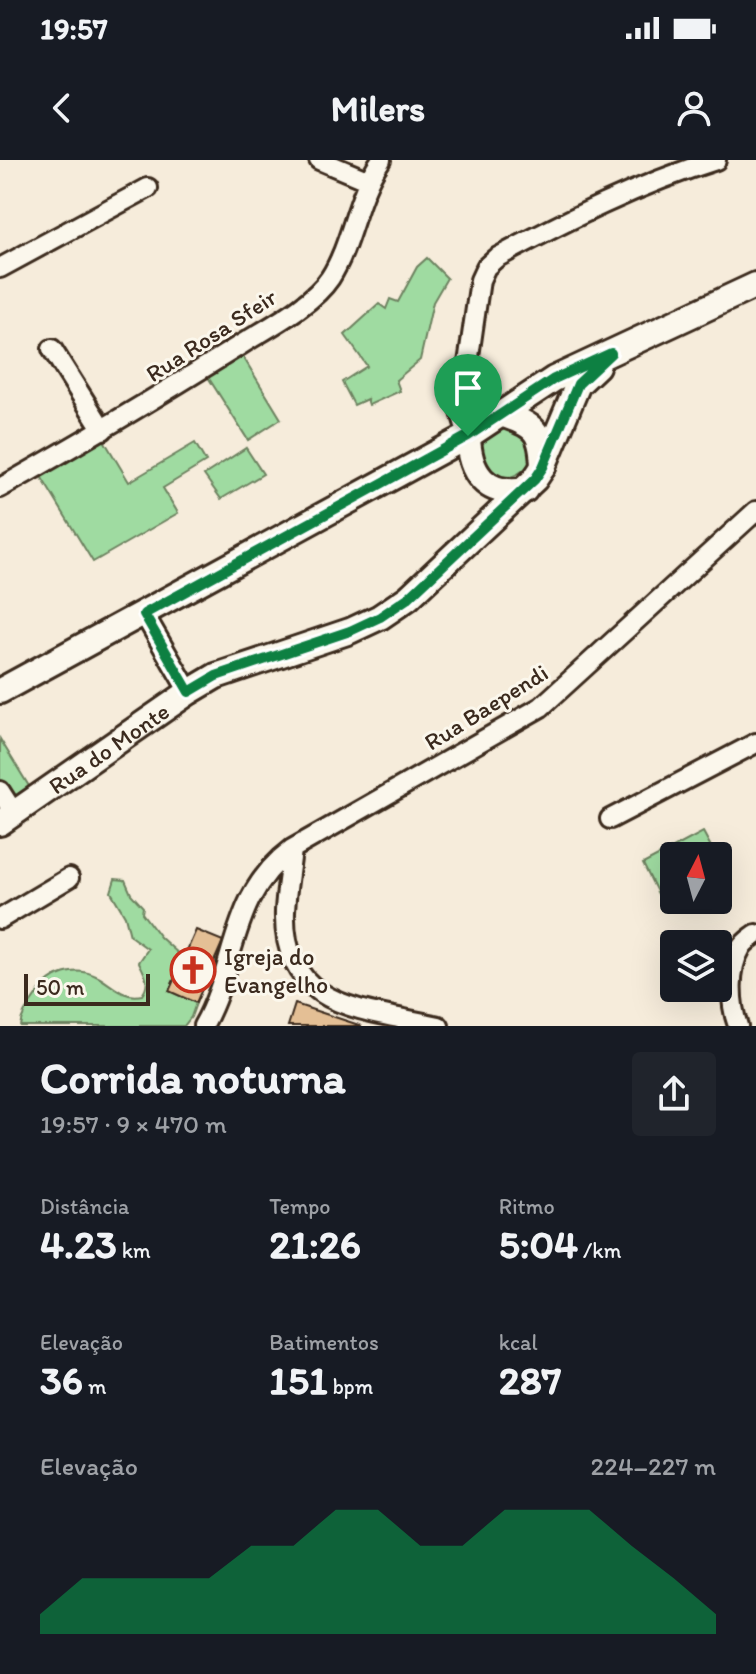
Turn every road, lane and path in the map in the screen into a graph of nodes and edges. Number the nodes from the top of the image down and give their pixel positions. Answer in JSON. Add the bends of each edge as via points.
{"nodes":[{"id":1,"x":319,"y":160,"type":"edge"},
{"id":2,"x":381,"y":160,"type":"edge"},
{"id":3,"x":716,"y":160,"type":"edge"},
{"id":4,"x":369,"y":181,"type":"junction"},
{"id":5,"x":148,"y":188,"type":"dead end"},
{"id":6,"x":0,"y":268,"type":"edge"},
{"id":7,"x":756,"y":285,"type":"edge"},
{"id":8,"x":52,"y":349,"type":"dead end"},
{"id":9,"x":611,"y":353,"type":"junction"},
{"id":10,"x":501,"y":414,"type":"junction"},
{"id":11,"x":103,"y":430,"type":"junction"},
{"id":12,"x":468,"y":436,"type":"junction"},
{"id":13,"x":543,"y":467,"type":"junction"},
{"id":14,"x":0,"y":488,"type":"edge"},
{"id":15,"x":525,"y":490,"type":"junction"},
{"id":16,"x":756,"y":511,"type":"edge"},
{"id":17,"x":144,"y":614,"type":"junction"},
{"id":18,"x":0,"y":691,"type":"edge"},
{"id":19,"x":189,"y":692,"type":"junction"},
{"id":20,"x":756,"y":743,"type":"edge"},
{"id":21,"x":0,"y":791,"type":"edge"},
{"id":22,"x":7,"y":818,"type":"edge"},
{"id":23,"x":610,"y":819,"type":"dead end"},
{"id":24,"x":292,"y":849,"type":"junction"},
{"id":25,"x":69,"y":878,"type":"dead end"},
{"id":26,"x":0,"y":919,"type":"edge"},
{"id":27,"x":756,"y":934,"type":"edge"},
{"id":28,"x":203,"y":1026,"type":"edge"},
{"id":29,"x":439,"y":1026,"type":"edge"},
{"id":30,"x":738,"y":1026,"type":"edge"}],
"edges":[{"from":1,"to":4,"type":"street"},
{"from":2,"to":4,"type":"street","name":"Rua Rosa Sfeir"},
{"from":3,"to":12,"type":"street","via":[[668,175],[571,219],[486,267],[461,412]]},
{"from":4,"to":11,"type":"street","name":"Rua Rosa Sfeir","via":[[336,265],[317,291]]},
{"from":5,"to":6,"type":"street"},
{"from":7,"to":9,"type":"main road"},
{"from":8,"to":11,"type":"street"},
{"from":9,"to":10,"type":"main road","via":[[554,379]]},
{"from":9,"to":13,"type":"main road","name":"Rua do Monte","via":[[578,384]]},
{"from":10,"to":12,"type":"main road"},
{"from":10,"to":13,"type":"main road","via":[[537,433]]},
{"from":11,"to":14,"type":"street","name":"Rua Rosa Sfeir"},
{"from":12,"to":15,"type":"main road","via":[[471,460],[486,483],[498,490]]},
{"from":12,"to":17,"type":"main road"},
{"from":13,"to":15,"type":"main road","name":"Rua do Monte"},
{"from":15,"to":19,"type":"main road","name":"Rua do Monte","via":[[408,598],[380,617],[216,676]]},
{"from":16,"to":24,"type":"street","name":"Rua Baependi","via":[[541,707]]},
{"from":17,"to":18,"type":"main road"},
{"from":17,"to":19,"type":"street"},
{"from":19,"to":22,"type":"main road","name":"Rua do Monte"},
{"from":20,"to":23,"type":"street"},
{"from":21,"to":22,"type":"street"},
{"from":24,"to":28,"type":"street","name":"Rua Baependi","via":[[259,881],[245,906]]},
{"from":24,"to":29,"type":"street","via":[[285,914],[291,957],[304,981],[349,1006]]},
{"from":25,"to":26,"type":"street"},
{"from":27,"to":30,"type":"street","via":[[742,946],[736,962],[731,991]]}]}
